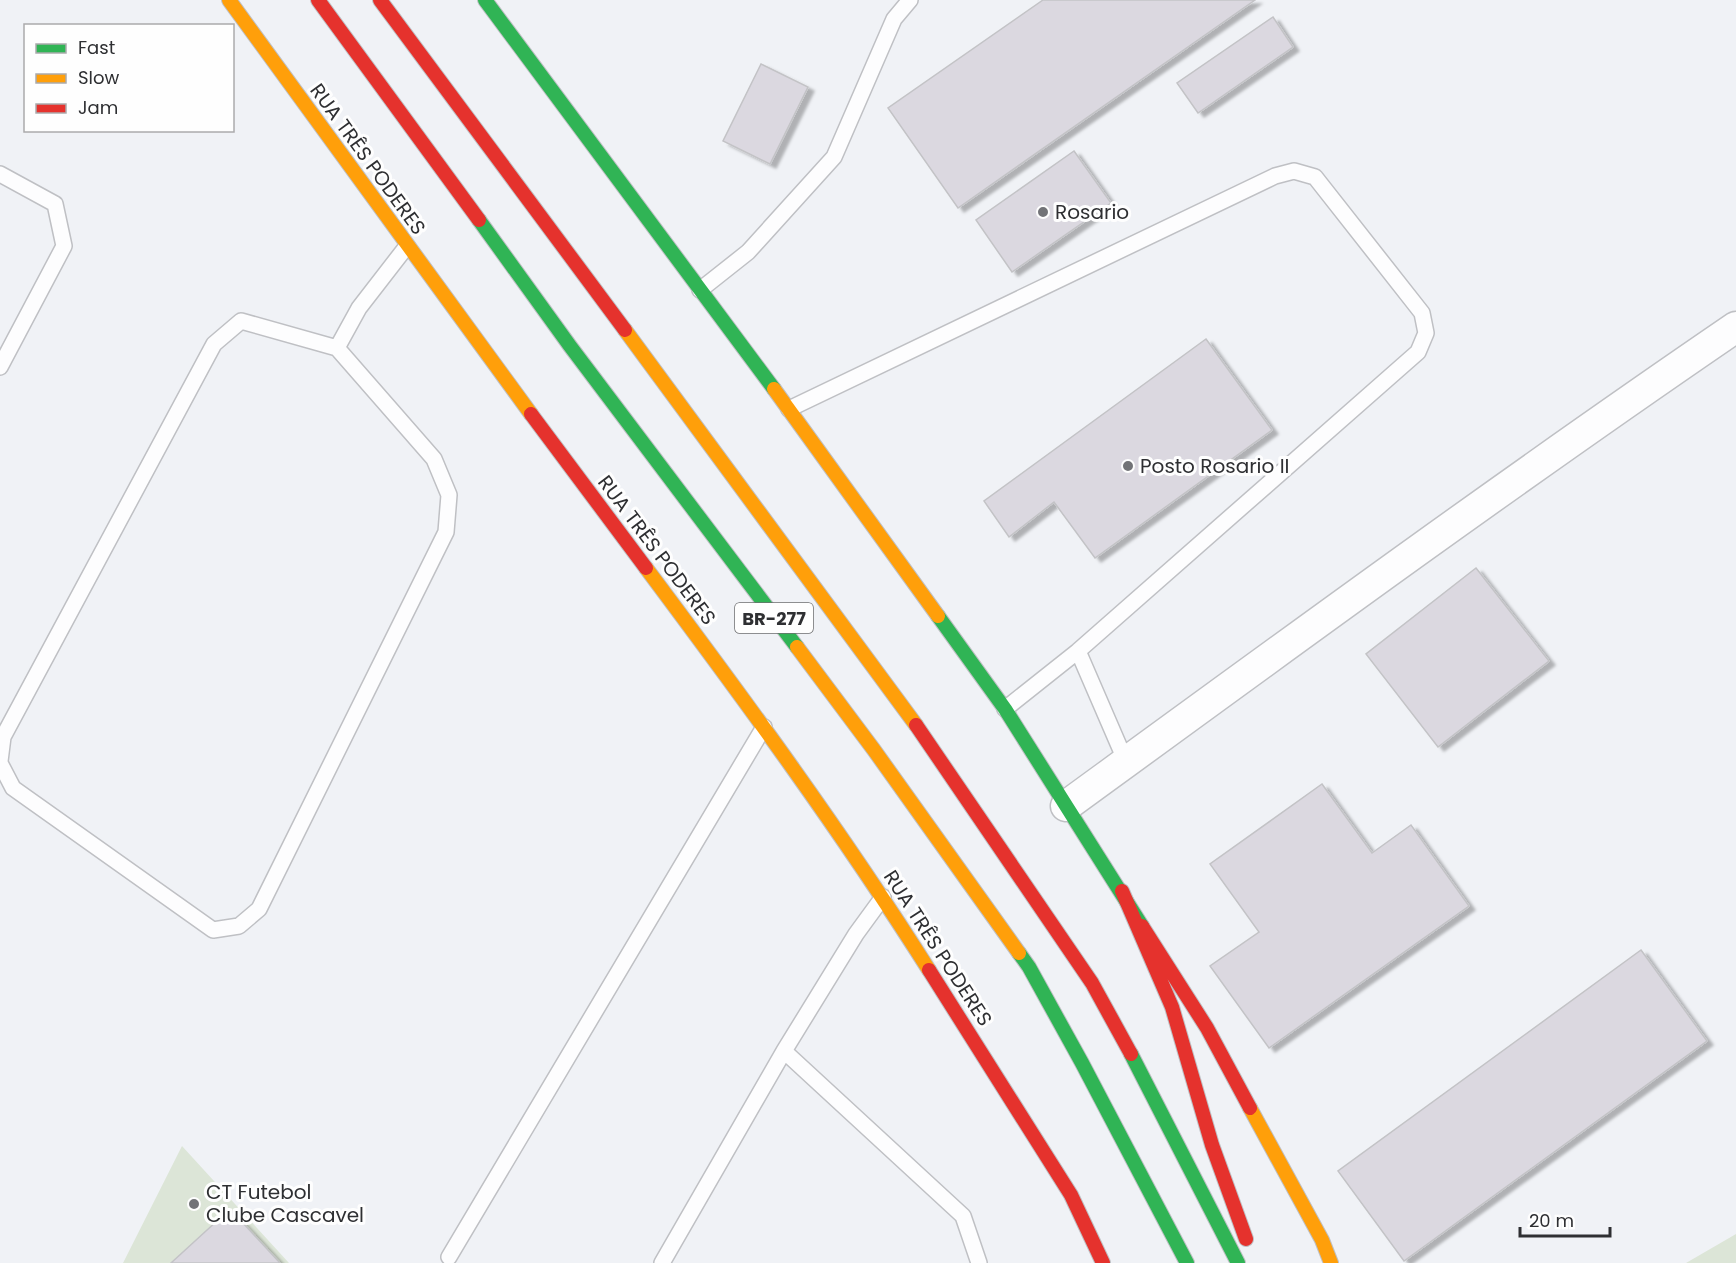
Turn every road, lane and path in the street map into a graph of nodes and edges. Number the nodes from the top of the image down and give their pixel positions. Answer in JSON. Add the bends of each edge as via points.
{"nodes":[{"id":1,"x":229,"y":0,"type":"edge"},
{"id":2,"x":318,"y":0,"type":"edge"},
{"id":3,"x":380,"y":0,"type":"edge"},
{"id":4,"x":485,"y":0,"type":"edge"},
{"id":5,"x":910,"y":0,"type":"edge"},
{"id":6,"x":0,"y":174,"type":"edge"},
{"id":7,"x":407,"y":246,"type":"junction"},
{"id":8,"x":700,"y":290,"type":"junction"},
{"id":9,"x":1736,"y":327,"type":"edge"},
{"id":10,"x":337,"y":348,"type":"junction"},
{"id":11,"x":0,"y":367,"type":"edge"},
{"id":12,"x":789,"y":409,"type":"junction"},
{"id":13,"x":1078,"y":651,"type":"junction"},
{"id":14,"x":1005,"y":709,"type":"junction"},
{"id":15,"x":764,"y":727,"type":"junction"},
{"id":16,"x":0,"y":762,"type":"edge"},
{"id":17,"x":1126,"y":762,"type":"junction"},
{"id":18,"x":1066,"y":806,"type":"junction"},
{"id":19,"x":1122,"y":891,"type":"junction"},
{"id":20,"x":883,"y":897,"type":"junction"},
{"id":21,"x":784,"y":1051,"type":"junction"},
{"id":22,"x":1251,"y":1253,"type":"dead end"},
{"id":23,"x":449,"y":1257,"type":"dead end"},
{"id":24,"x":662,"y":1263,"type":"edge"},
{"id":25,"x":979,"y":1263,"type":"edge"},
{"id":26,"x":1103,"y":1263,"type":"edge"},
{"id":27,"x":1187,"y":1263,"type":"edge"},
{"id":28,"x":1238,"y":1263,"type":"edge"},
{"id":29,"x":1331,"y":1263,"type":"edge"}],
"edges":[{"from":1,"to":7,"type":"main road","name":"RUA TRÊS PODERES"},
{"from":2,"to":27,"type":"main road","number":"BR-277","via":[[570,346],[874,750],[1029,967]]},
{"from":3,"to":28,"type":"main road","number":"BR-277","via":[[900,701],[1092,983]]},
{"from":4,"to":8,"type":"main road"},
{"from":5,"to":8,"type":"lane","via":[[894,19],[834,157],[748,252]]},
{"from":6,"to":11,"type":"lane","via":[[55,204],[64,246]]},
{"from":7,"to":10,"type":"lane","via":[[359,308]]},
{"from":7,"to":15,"type":"main road","name":"RUA TRÊS PODERES"},
{"from":8,"to":12,"type":"main road"},
{"from":9,"to":17,"type":"street","via":[[1548,456]]},
{"from":10,"to":16,"type":"lane","via":[[241,321],[214,344],[3,737]]},
{"from":10,"to":16,"type":"lane","via":[[434,459],[449,495],[446,532],[259,909],[239,926],[213,930],[13,788]]},
{"from":12,"to":13,"type":"lane","via":[[1275,176],[1294,171],[1315,177],[1422,314],[1426,333],[1418,352]]},
{"from":12,"to":14,"type":"main road"},
{"from":13,"to":14,"type":"lane"},
{"from":13,"to":17,"type":"lane"},
{"from":14,"to":18,"type":"main road"},
{"from":15,"to":20,"type":"main road","name":"RUA TRÊS PODERES"},
{"from":15,"to":23,"type":"lane"},
{"from":17,"to":18,"type":"street"},
{"from":18,"to":19,"type":"main road"},
{"from":19,"to":22,"type":"main road","via":[[1172,1007],[1212,1145]]},
{"from":19,"to":29,"type":"main road","via":[[1208,1028]]},
{"from":20,"to":21,"type":"lane"},
{"from":20,"to":26,"type":"main road","name":"RUA TRÊS PODERES","via":[[1071,1195]]},
{"from":21,"to":24,"type":"lane"},
{"from":21,"to":25,"type":"lane","via":[[963,1216]]}]}
